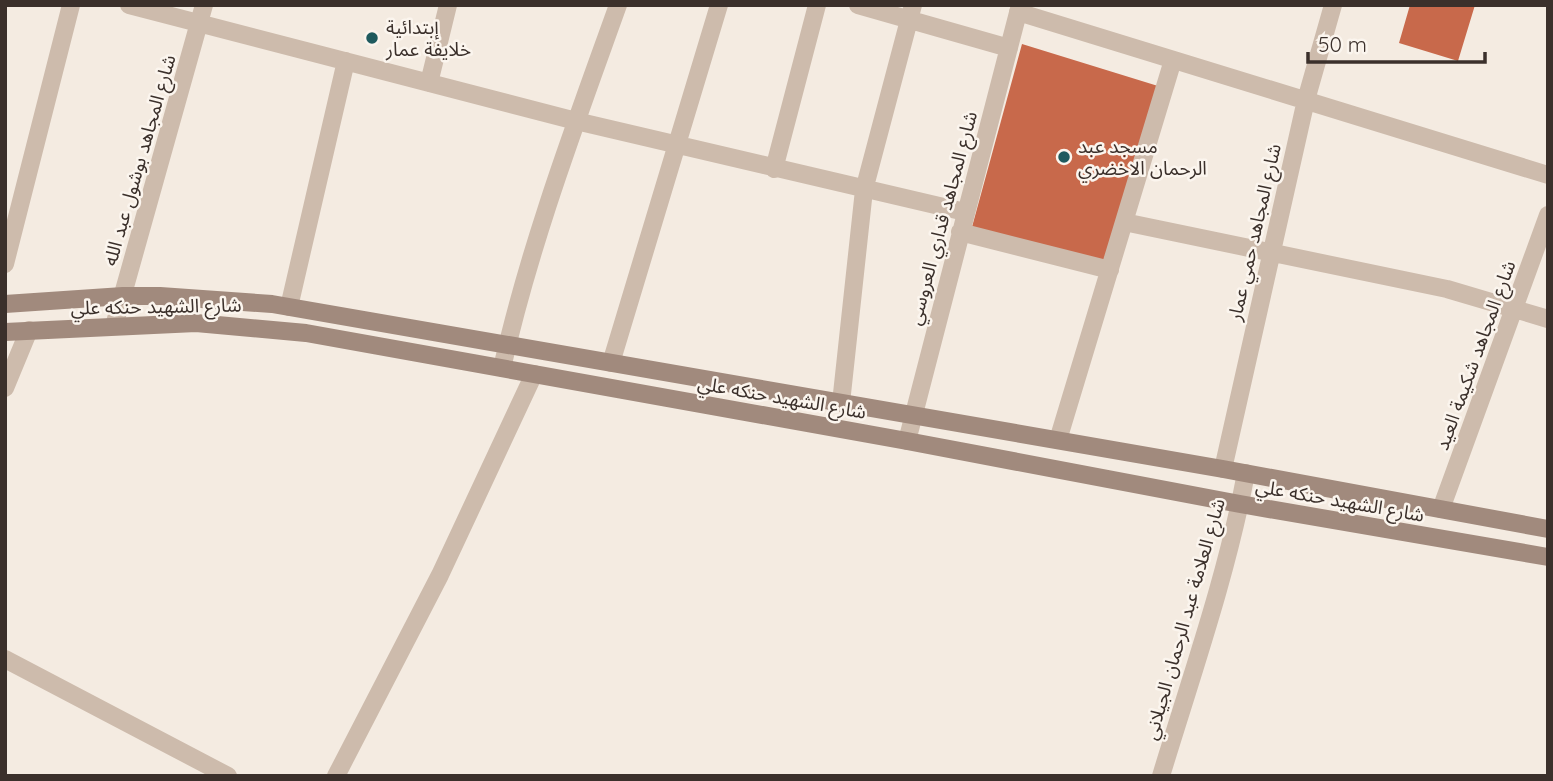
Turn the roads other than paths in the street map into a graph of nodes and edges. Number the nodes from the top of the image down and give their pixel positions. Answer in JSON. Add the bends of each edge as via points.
{"nodes":[{"id":1,"x":71,"y":5,"type":"edge"},
{"id":2,"x":129,"y":5,"type":"edge"},
{"id":3,"x":448,"y":5,"type":"edge"},
{"id":4,"x":618,"y":5,"type":"edge"},
{"id":5,"x":719,"y":5,"type":"edge"},
{"id":6,"x":817,"y":5,"type":"edge"},
{"id":7,"x":858,"y":5,"type":"edge"},
{"id":8,"x":1333,"y":5,"type":"edge"},
{"id":9,"x":1019,"y":9,"type":"edge"},
{"id":10,"x":911,"y":12,"type":"edge"},
{"id":11,"x":202,"y":14,"type":"edge"},
{"id":12,"x":1009,"y":48,"type":"junction"},
{"id":13,"x":346,"y":61,"type":"junction"},
{"id":14,"x":1173,"y":61,"type":"junction"},
{"id":15,"x":429,"y":83,"type":"junction"},
{"id":16,"x":1306,"y":100,"type":"junction"},
{"id":17,"x":576,"y":121,"type":"junction"},
{"id":18,"x":677,"y":146,"type":"junction"},
{"id":19,"x":774,"y":169,"type":"junction"},
{"id":20,"x":1548,"y":175,"type":"edge"},
{"id":21,"x":864,"y":190,"type":"junction"},
{"id":22,"x":965,"y":212,"type":"junction"},
{"id":23,"x":1548,"y":215,"type":"edge"},
{"id":24,"x":1124,"y":222,"type":"junction"},
{"id":25,"x":960,"y":232,"type":"junction"},
{"id":26,"x":1270,"y":252,"type":"junction"},
{"id":27,"x":5,"y":264,"type":"edge"},
{"id":28,"x":1110,"y":270,"type":"junction"},
{"id":29,"x":123,"y":296,"type":"junction"},
{"id":30,"x":5,"y":304,"type":"edge"},
{"id":31,"x":289,"y":307,"type":"junction"},
{"id":32,"x":1514,"y":307,"type":"junction"},
{"id":33,"x":1548,"y":319,"type":"edge"},
{"id":34,"x":114,"y":326,"type":"junction"},
{"id":35,"x":29,"y":330,"type":"junction"},
{"id":36,"x":5,"y":332,"type":"edge"},
{"id":37,"x":507,"y":345,"type":"junction"},
{"id":38,"x":611,"y":363,"type":"junction"},
{"id":39,"x":502,"y":368,"type":"junction"},
{"id":40,"x":534,"y":374,"type":"junction"},
{"id":41,"x":5,"y":388,"type":"edge"},
{"id":42,"x":841,"y":403,"type":"junction"},
{"id":43,"x":913,"y":416,"type":"junction"},
{"id":44,"x":1058,"y":440,"type":"junction"},
{"id":45,"x":907,"y":441,"type":"junction"},
{"id":46,"x":1223,"y":469,"type":"junction"},
{"id":47,"x":1245,"y":473,"type":"junction"},
{"id":48,"x":1240,"y":504,"type":"junction"},
{"id":49,"x":1441,"y":509,"type":"junction"},
{"id":50,"x":1548,"y":529,"type":"edge"},
{"id":51,"x":1548,"y":556,"type":"edge"},
{"id":52,"x":5,"y":659,"type":"edge"},
{"id":53,"x":228,"y":776,"type":"edge"},
{"id":54,"x":336,"y":776,"type":"edge"},
{"id":55,"x":1161,"y":776,"type":"edge"}],
"edges":[{"from":1,"to":27,"type":"street"},
{"from":2,"to":11,"type":"street"},
{"from":3,"to":15,"type":"street"},
{"from":4,"to":17,"type":"street"},
{"from":5,"to":18,"type":"street"},
{"from":6,"to":19,"type":"street"},
{"from":7,"to":10,"type":"street"},
{"from":8,"to":16,"type":"street","name":"شارع المجاهد حمي عمار"},
{"from":9,"to":12,"type":"street","name":"شارع المجاهد قداري العروسي"},
{"from":9,"to":14,"type":"street"},
{"from":10,"to":12,"type":"street"},
{"from":10,"to":21,"type":"street"},
{"from":11,"to":13,"type":"street"},
{"from":11,"to":29,"type":"street","name":"شارع المجاهد بوشول عبد الله"},
{"from":12,"to":22,"type":"street","name":"شارع المجاهد قداري العروسي"},
{"from":13,"to":15,"type":"street"},
{"from":13,"to":31,"type":"street"},
{"from":14,"to":16,"type":"street"},
{"from":14,"to":24,"type":"street"},
{"from":15,"to":17,"type":"street"},
{"from":16,"to":20,"type":"street"},
{"from":16,"to":26,"type":"street","name":"شارع المجاهد حمي عمار"},
{"from":17,"to":18,"type":"street"},
{"from":17,"to":37,"type":"street"},
{"from":18,"to":19,"type":"street"},
{"from":18,"to":38,"type":"street"},
{"from":19,"to":21,"type":"street"},
{"from":21,"to":22,"type":"street"},
{"from":21,"to":42,"type":"street"},
{"from":22,"to":25,"type":"street","name":"شارع المجاهد قداري العروسي"},
{"from":23,"to":32,"type":"street","name":"شارع المجاهد شكيمة العيد"},
{"from":24,"to":26,"type":"street"},
{"from":24,"to":28,"type":"street"},
{"from":25,"to":28,"type":"street"},
{"from":25,"to":43,"type":"street","name":"شارع المجاهد قداري العروسي"},
{"from":26,"to":32,"type":"street"},
{"from":26,"to":46,"type":"street","name":"شارع المجاهد حمي عمار"},
{"from":28,"to":44,"type":"street"},
{"from":29,"to":30,"type":"main road","name":"شارع الشهيد حنكه علي"},
{"from":29,"to":31,"type":"main road","name":"شارع الشهيد حنكه علي","via":[[197,297]]},
{"from":29,"to":34,"type":"street","name":"شارع المجاهد بوشول عبد الله"},
{"from":31,"to":37,"type":"main road","name":"شارع الشهيد حنكه علي"},
{"from":32,"to":33,"type":"street"},
{"from":32,"to":49,"type":"street","name":"شارع المجاهد شكيمة العيد"},
{"from":34,"to":35,"type":"main road","name":"شارع الشهيد حنكه علي"},
{"from":34,"to":39,"type":"main road","name":"شارع الشهيد حنكه علي","via":[[196,323],[269,328]]},
{"from":35,"to":36,"type":"main road","name":"شارع الشهيد حنكه علي"},
{"from":35,"to":41,"type":"street"},
{"from":37,"to":38,"type":"main road","name":"شارع الشهيد حنكه علي"},
{"from":37,"to":39,"type":"street"},
{"from":38,"to":42,"type":"main road","name":"شارع الشهيد حنكه علي"},
{"from":39,"to":40,"type":"main road","name":"شارع الشهيد حنكه علي"},
{"from":40,"to":45,"type":"main road","name":"شارع الشهيد حنكه علي"},
{"from":40,"to":54,"type":"street","via":[[440,575]]},
{"from":42,"to":43,"type":"main road","name":"شارع الشهيد حنكه علي"},
{"from":43,"to":44,"type":"main road","name":"شارع الشهيد حنكه علي"},
{"from":43,"to":45,"type":"street","name":"شارع المجاهد قداري العروسي"},
{"from":44,"to":46,"type":"main road","name":"شارع الشهيد حنكه علي"},
{"from":45,"to":48,"type":"main road","name":"شارع الشهيد حنكه علي"},
{"from":46,"to":47,"type":"main road","name":"شارع الشهيد حنكه علي"},
{"from":47,"to":48,"type":"street","name":"شارع العلامة عبد الرحمان الجيلاني"},
{"from":47,"to":49,"type":"main road","name":"شارع الشهيد حنكه علي"},
{"from":48,"to":51,"type":"main road","name":"شارع الشهيد حنكه علي"},
{"from":48,"to":55,"type":"street","name":"شارع العلامة عبد الرحمان الجيلاني"},
{"from":49,"to":50,"type":"main road","name":"شارع الشهيد حنكه علي"},
{"from":52,"to":53,"type":"street"}]}
